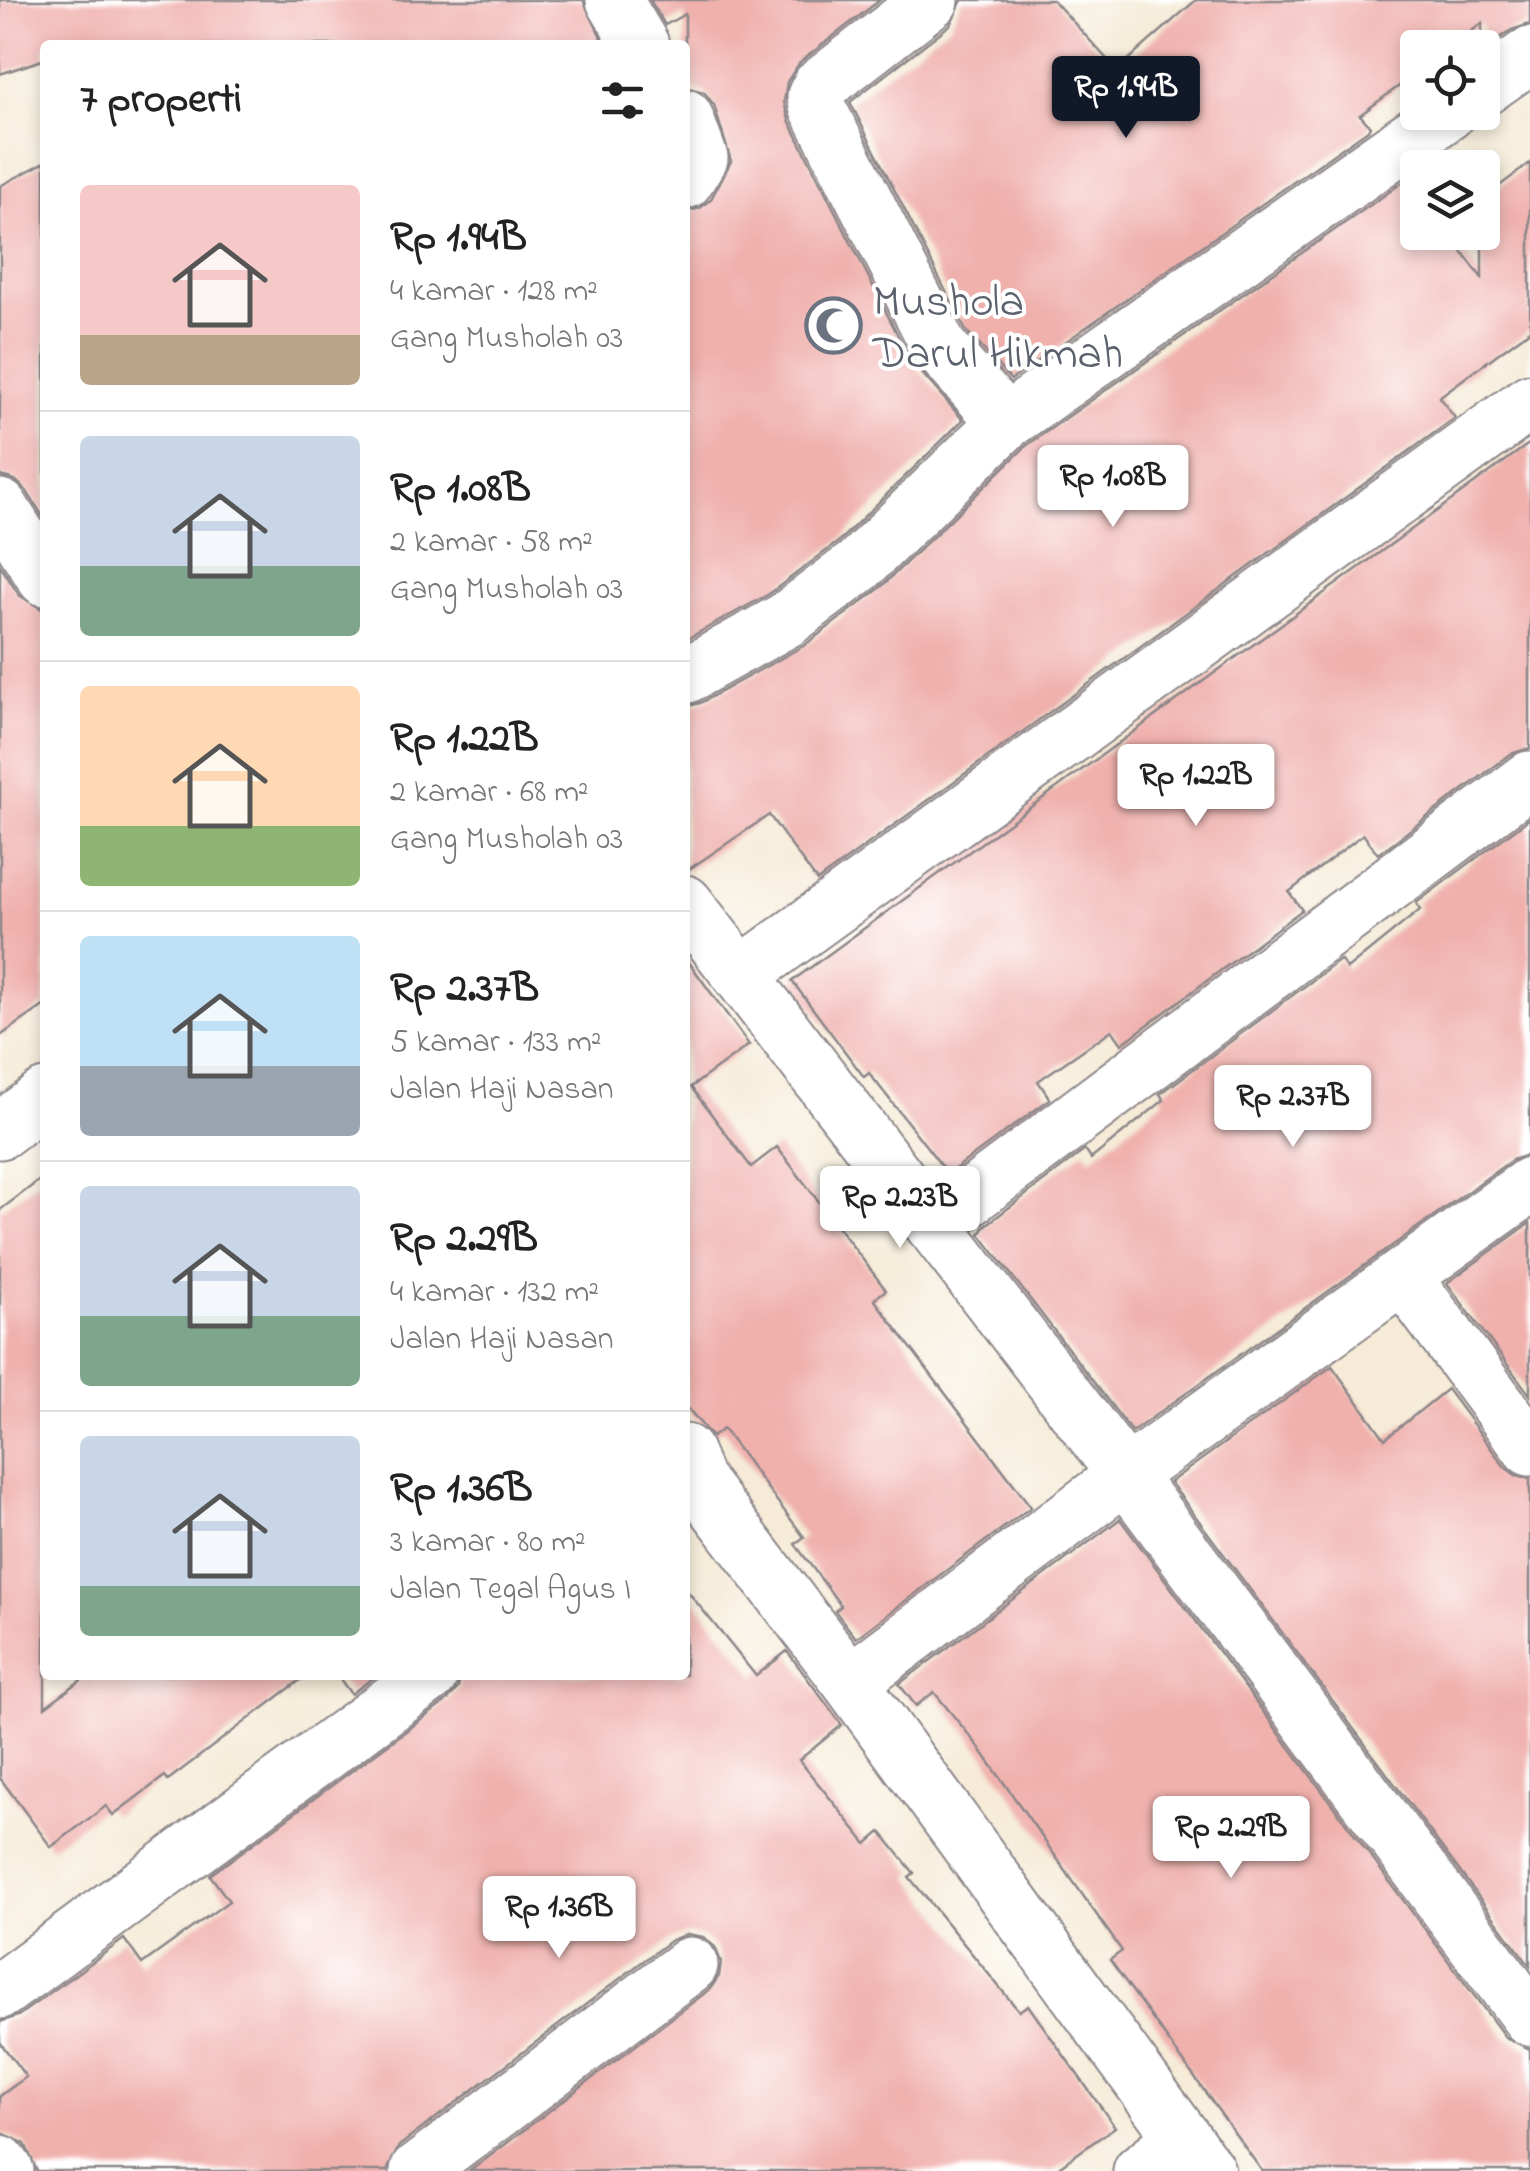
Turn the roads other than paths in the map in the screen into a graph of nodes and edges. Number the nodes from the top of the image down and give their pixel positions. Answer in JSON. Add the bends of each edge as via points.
{"nodes":[{"id":1,"x":614,"y":0,"type":"edge"},
{"id":2,"x":931,"y":0,"type":"edge"},
{"id":3,"x":639,"y":40,"type":"edge"},
{"id":4,"x":1530,"y":56,"type":"edge"},
{"id":5,"x":1500,"y":77,"type":"edge"},
{"id":6,"x":1422,"y":130,"type":"edge"},
{"id":7,"x":690,"y":131,"type":"edge"},
{"id":8,"x":690,"y":173,"type":"edge"},
{"id":9,"x":1530,"y":402,"type":"edge"},
{"id":10,"x":1006,"y":422,"type":"junction"},
{"id":11,"x":0,"y":507,"type":"edge"},
{"id":12,"x":40,"y":570,"type":"edge"},
{"id":13,"x":690,"y":673,"type":"edge"},
{"id":14,"x":1530,"y":780,"type":"edge"},
{"id":15,"x":690,"y":909,"type":"edge"},
{"id":16,"x":741,"y":975,"type":"junction"},
{"id":17,"x":40,"y":1101,"type":"edge"},
{"id":18,"x":0,"y":1132,"type":"edge"},
{"id":19,"x":1530,"y":1185,"type":"edge"},
{"id":20,"x":934,"y":1225,"type":"junction"},
{"id":21,"x":1405,"y":1279,"type":"junction"},
{"id":22,"x":1530,"y":1448,"type":"edge"},
{"id":23,"x":690,"y":1474,"type":"edge"},
{"id":24,"x":1126,"y":1475,"type":"junction"},
{"id":25,"x":423,"y":1680,"type":"edge"},
{"id":26,"x":850,"y":1682,"type":"junction"},
{"id":27,"x":690,"y":1965,"type":"dead end"},
{"id":28,"x":0,"y":1991,"type":"edge"},
{"id":29,"x":1530,"y":2018,"type":"edge"},
{"id":30,"x":1195,"y":2154,"type":"edge"},
{"id":31,"x":0,"y":2163,"type":"edge"},
{"id":32,"x":6,"y":2171,"type":"edge"},
{"id":33,"x":418,"y":2171,"type":"edge"},
{"id":34,"x":1140,"y":2171,"type":"edge"}],
"edges":[{"from":1,"to":3,"type":"street"},
{"from":2,"to":10,"type":"street","via":[[820,86],[817,106],[938,347]]},
{"from":4,"to":5,"type":"street"},
{"from":6,"to":10,"type":"street"},
{"from":7,"to":8,"type":"street","via":[[700,158]]},
{"from":9,"to":16,"type":"street"},
{"from":10,"to":13,"type":"street","via":[[858,566],[786,620]]},
{"from":11,"to":12,"type":"street"},
{"from":14,"to":20,"type":"street"},
{"from":15,"to":16,"type":"street"},
{"from":16,"to":20,"type":"street"},
{"from":17,"to":18,"type":"street"},
{"from":19,"to":21,"type":"street"},
{"from":20,"to":24,"type":"street"},
{"from":21,"to":22,"type":"street"},
{"from":21,"to":24,"type":"street"},
{"from":23,"to":26,"type":"street"},
{"from":24,"to":26,"type":"street"},
{"from":24,"to":29,"type":"street"},
{"from":25,"to":28,"type":"street"},
{"from":26,"to":30,"type":"street"},
{"from":27,"to":33,"type":"street"},
{"from":30,"to":34,"type":"street"},
{"from":31,"to":32,"type":"street"}]}
